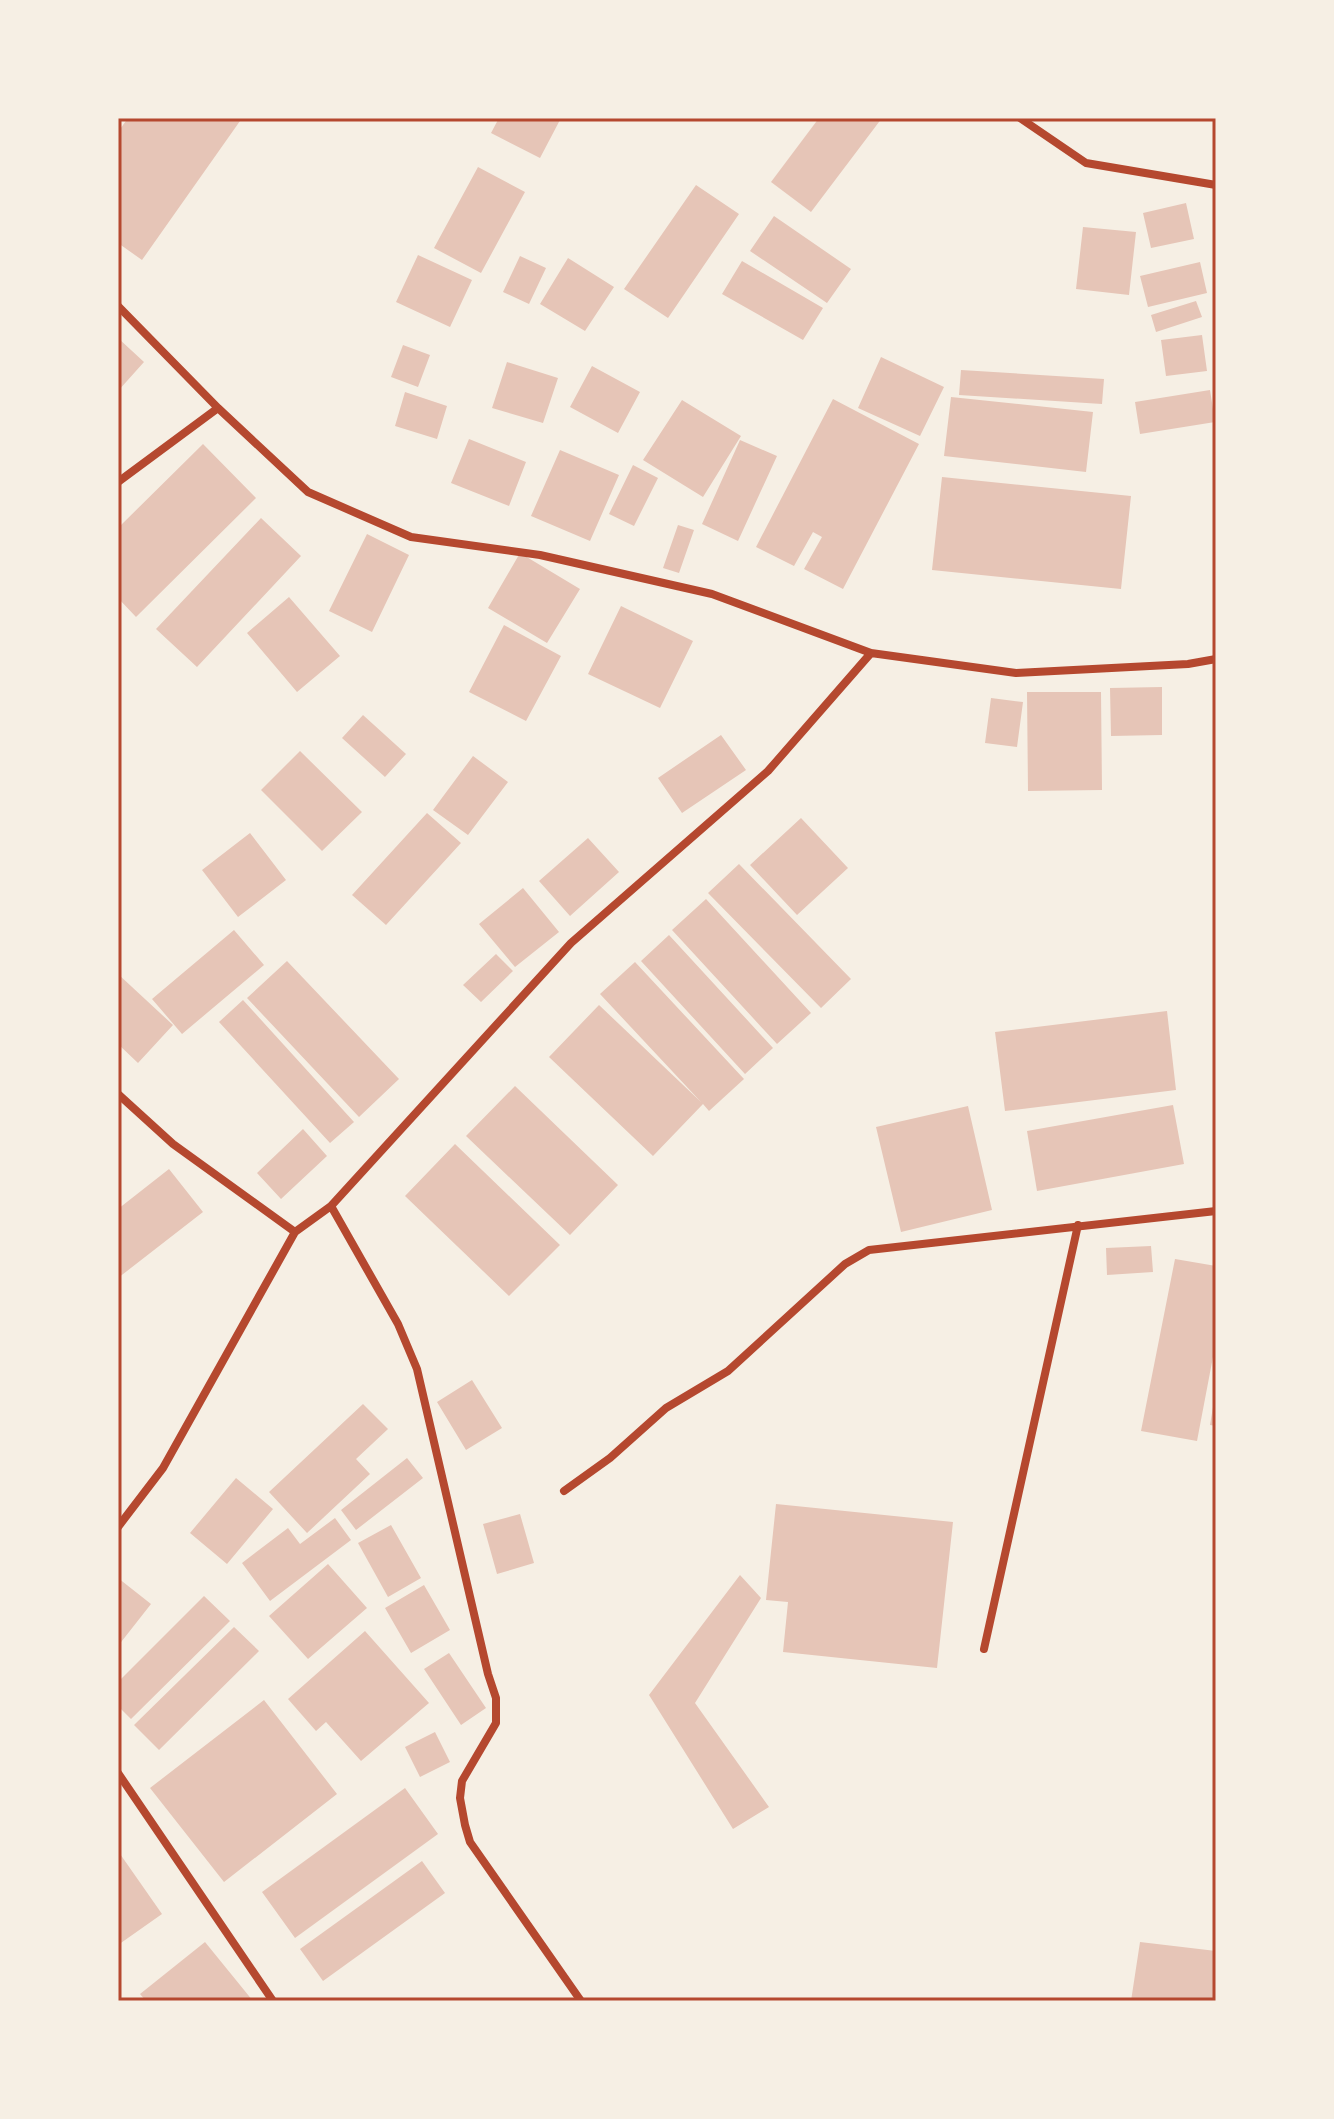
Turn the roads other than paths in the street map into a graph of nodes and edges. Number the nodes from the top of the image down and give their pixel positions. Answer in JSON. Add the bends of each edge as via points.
{"nodes":[{"id":1,"x":1020,"y":118,"type":"edge"},
{"id":2,"x":1216,"y":185,"type":"edge"},
{"id":3,"x":118,"y":306,"type":"edge"},
{"id":4,"x":218,"y":408,"type":"junction"},
{"id":5,"x":118,"y":482,"type":"edge"},
{"id":6,"x":871,"y":653,"type":"junction"},
{"id":7,"x":1216,"y":659,"type":"edge"},
{"id":8,"x":118,"y":1094,"type":"edge"},
{"id":9,"x":331,"y":1206,"type":"junction"},
{"id":10,"x":1216,"y":1211,"type":"edge"},
{"id":11,"x":1078,"y":1225,"type":"junction"},
{"id":12,"x":295,"y":1232,"type":"junction"},
{"id":13,"x":564,"y":1491,"type":"dead end"},
{"id":14,"x":118,"y":1527,"type":"edge"},
{"id":15,"x":984,"y":1649,"type":"dead end"},
{"id":16,"x":118,"y":1773,"type":"edge"},
{"id":17,"x":273,"y":2001,"type":"edge"},
{"id":18,"x":581,"y":2001,"type":"edge"}],
"edges":[{"from":1,"to":2,"type":"street","via":[[1086,163]]},
{"from":3,"to":4,"type":"street"},
{"from":4,"to":5,"type":"street"},
{"from":4,"to":6,"type":"street","via":[[308,492],[411,537],[540,555],[712,594]]},
{"from":6,"to":7,"type":"street","via":[[1016,673]]},
{"from":6,"to":9,"type":"street","via":[[768,771],[571,943]]},
{"from":8,"to":12,"type":"street","via":[[173,1144]]},
{"from":9,"to":12,"type":"street"},
{"from":9,"to":18,"type":"street","via":[[398,1324],[417,1369],[496,1698],[496,1723],[462,1781],[460,1798],[470,1842]]},
{"from":10,"to":11,"type":"street"},
{"from":11,"to":13,"type":"street","via":[[869,1250],[845,1264],[728,1371],[666,1408]]},
{"from":11,"to":15,"type":"street"},
{"from":12,"to":14,"type":"street","via":[[163,1468]]},
{"from":16,"to":17,"type":"street"}]}
